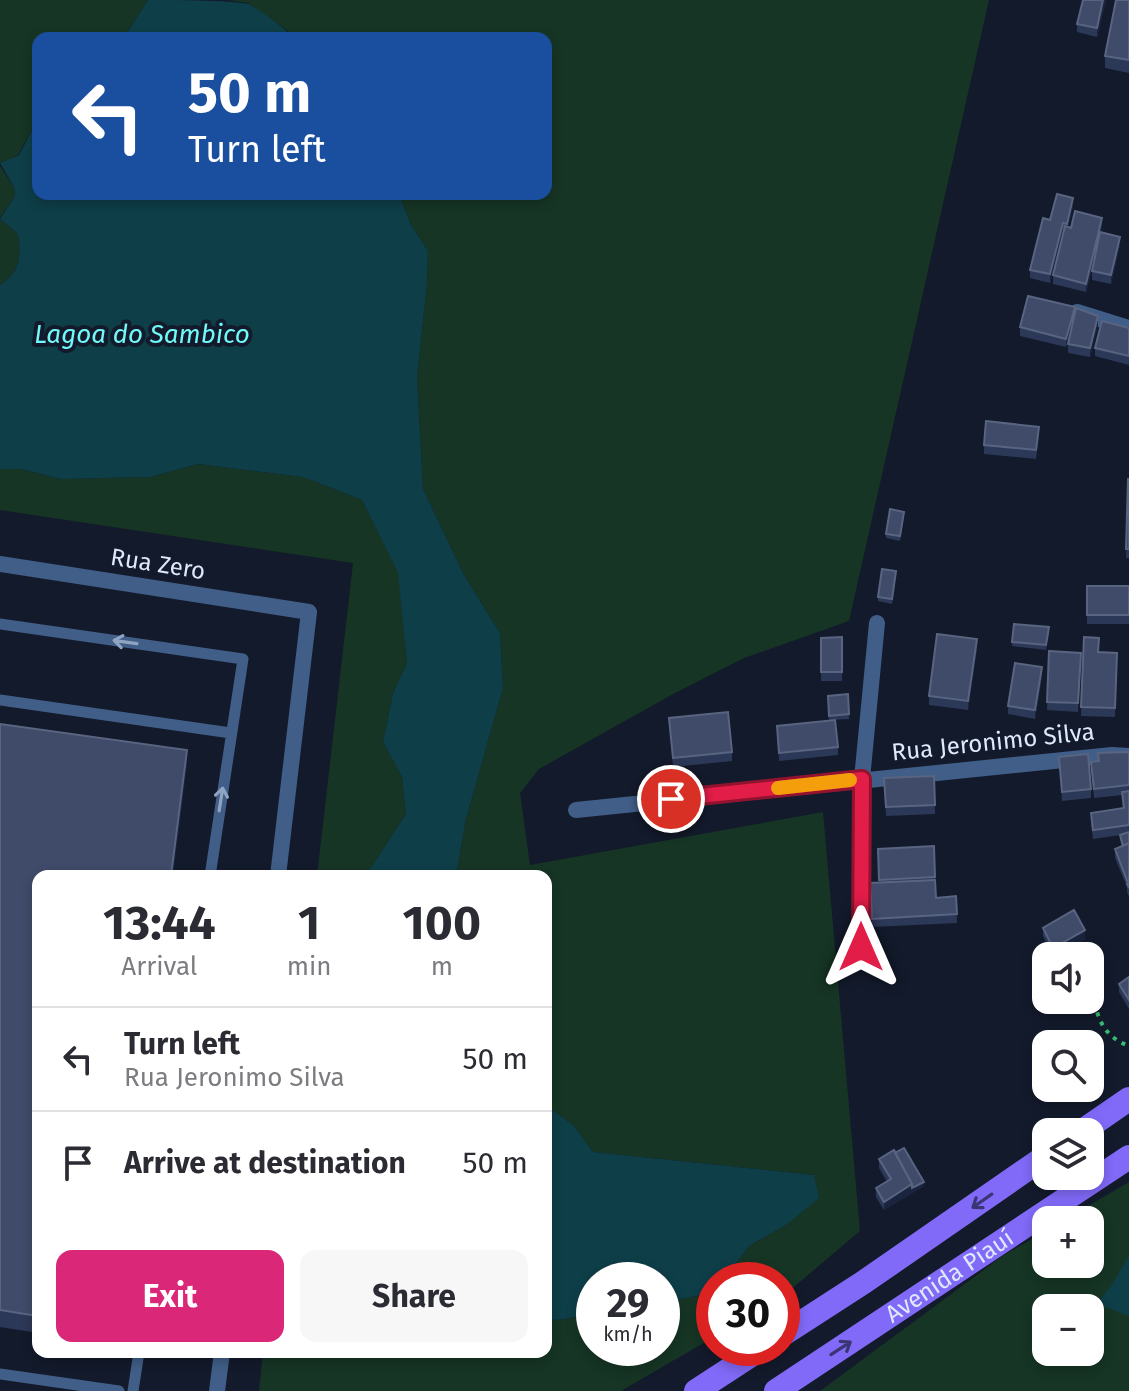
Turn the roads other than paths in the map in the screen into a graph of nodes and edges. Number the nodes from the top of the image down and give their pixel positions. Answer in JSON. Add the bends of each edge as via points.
{"nodes":[{"id":1,"x":1059,"y":306,"type":"edge"},
{"id":2,"x":1129,"y":328,"type":"edge"},
{"id":3,"x":0,"y":564,"type":"edge"},
{"id":4,"x":877,"y":623,"type":"dead end"},
{"id":5,"x":0,"y":624,"type":"edge"},
{"id":6,"x":0,"y":700,"type":"edge"},
{"id":7,"x":231,"y":733,"type":"junction"},
{"id":8,"x":1129,"y":756,"type":"edge"},
{"id":9,"x":862,"y":779,"type":"junction"},
{"id":10,"x":576,"y":810,"type":"dead end"},
{"id":11,"x":211,"y":870,"type":"edge"},
{"id":12,"x":279,"y":870,"type":"edge"},
{"id":13,"x":861,"y":947,"type":"dead end"},
{"id":14,"x":1129,"y":1099,"type":"edge"},
{"id":15,"x":1101,"y":1118,"type":"edge"},
{"id":16,"x":1127,"y":1158,"type":"edge"},
{"id":17,"x":1032,"y":1166,"type":"edge"},
{"id":18,"x":800,"y":1323,"type":"edge"},
{"id":19,"x":138,"y":1358,"type":"edge"},
{"id":20,"x":221,"y":1358,"type":"edge"},
{"id":21,"x":734,"y":1366,"type":"edge"},
{"id":22,"x":0,"y":1374,"type":"edge"},
{"id":23,"x":119,"y":1391,"type":"edge"},
{"id":24,"x":133,"y":1391,"type":"edge"},
{"id":25,"x":217,"y":1391,"type":"edge"},
{"id":26,"x":696,"y":1391,"type":"edge"},
{"id":27,"x":776,"y":1391,"type":"edge"}],
"edges":[{"from":1,"to":2,"type":"street"},
{"from":3,"to":12,"type":"street","name":"Rua Zero","via":[[309,612]]},
{"from":4,"to":9,"type":"street"},
{"from":7,"to":5,"type":"lane","one_way":true,"via":[[243,659]]},
{"from":6,"to":7,"type":"lane"},
{"from":11,"to":7,"type":"lane","one_way":true},
{"from":8,"to":9,"type":"street","name":"Rua Jeronimo Silva"},
{"from":9,"to":10,"type":"street","name":"Rua Jeronimo Silva"},
{"from":9,"to":13,"type":"street"},
{"from":14,"to":15,"type":"main road"},
{"from":27,"to":16,"type":"main road","name":"Avenida Piauí","one_way":true},
{"from":17,"to":18,"type":"main road","name":"Avenida Piauí","one_way":true},
{"from":19,"to":24,"type":"lane"},
{"from":20,"to":25,"type":"street"},
{"from":21,"to":26,"type":"main road"},
{"from":22,"to":23,"type":"lane"}]}
